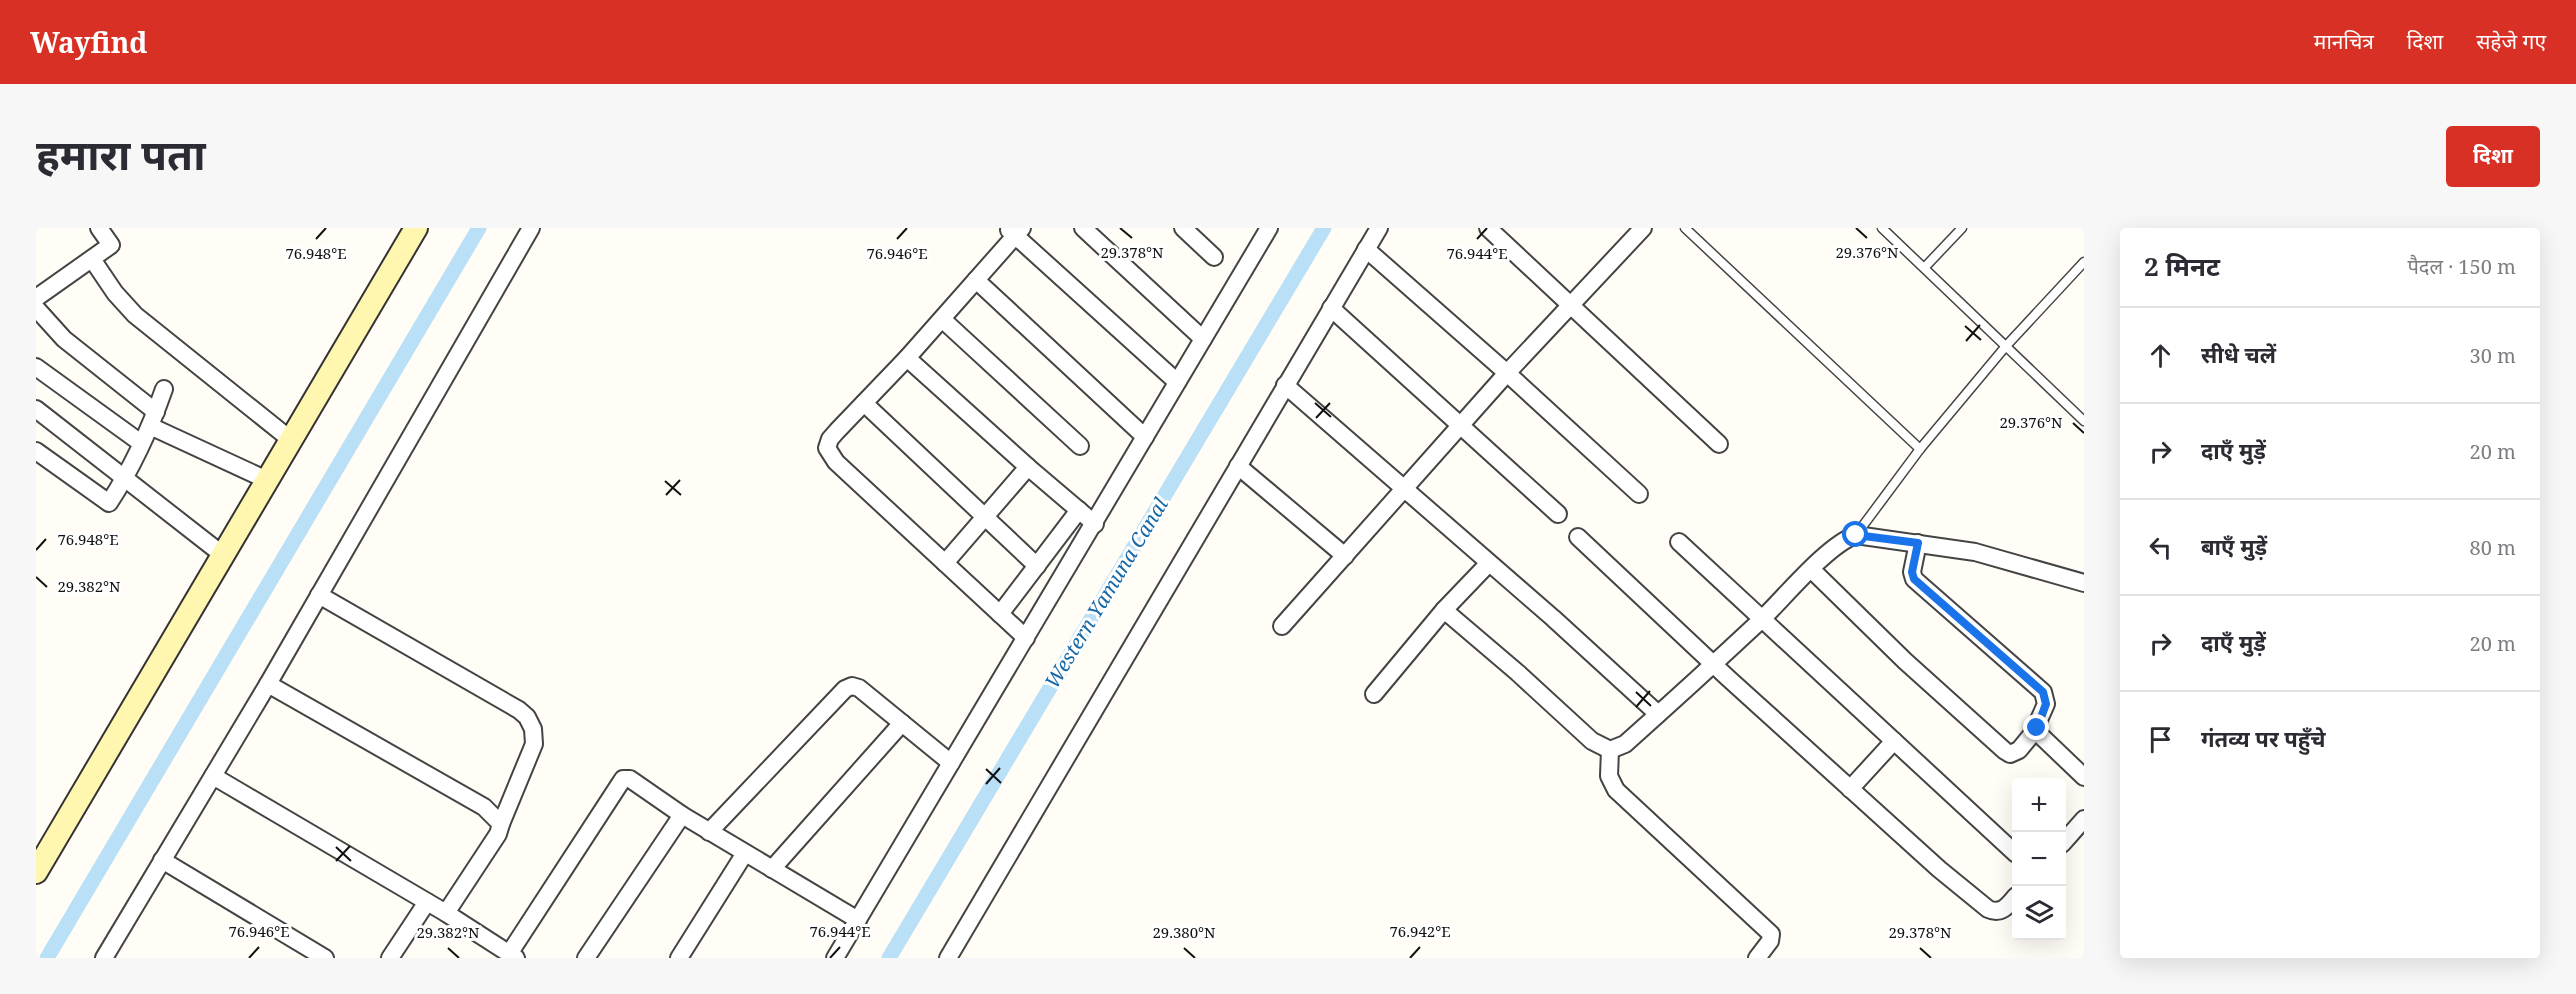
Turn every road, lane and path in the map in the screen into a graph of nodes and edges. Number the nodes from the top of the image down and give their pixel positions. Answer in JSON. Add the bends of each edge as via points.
{"nodes":[{"id":1,"x":99,"y":228,"type":"edge"},
{"id":2,"x":416,"y":228,"type":"edge"},
{"id":3,"x":531,"y":228,"type":"edge"},
{"id":4,"x":1083,"y":228,"type":"edge"},
{"id":5,"x":1184,"y":228,"type":"edge"},
{"id":6,"x":1269,"y":228,"type":"edge"},
{"id":7,"x":1380,"y":228,"type":"edge"},
{"id":8,"x":1488,"y":228,"type":"edge"},
{"id":9,"x":1643,"y":228,"type":"edge"},
{"id":10,"x":1685,"y":228,"type":"edge"},
{"id":11,"x":1882,"y":228,"type":"edge"},
{"id":12,"x":1962,"y":228,"type":"edge"},
{"id":13,"x":1015,"y":231,"type":"edge"},
{"id":14,"x":1366,"y":249,"type":"junction"},
{"id":15,"x":1214,"y":257,"type":"dead end"},
{"id":16,"x":92,"y":259,"type":"junction"},
{"id":17,"x":2084,"y":262,"type":"edge"},
{"id":18,"x":1925,"y":267,"type":"junction"},
{"id":19,"x":976,"y":280,"type":"junction"},
{"id":20,"x":36,"y":298,"type":"edge"},
{"id":21,"x":1570,"y":304,"type":"junction"},
{"id":22,"x":36,"y":308,"type":"edge"},
{"id":23,"x":1331,"y":308,"type":"junction"},
{"id":24,"x":942,"y":319,"type":"junction"},
{"id":25,"x":1203,"y":339,"type":"junction"},
{"id":26,"x":2006,"y":346,"type":"junction"},
{"id":27,"x":907,"y":357,"type":"junction"},
{"id":28,"x":36,"y":367,"type":"edge"},
{"id":29,"x":1507,"y":373,"type":"junction"},
{"id":30,"x":1177,"y":382,"type":"junction"},
{"id":31,"x":1285,"y":385,"type":"junction"},
{"id":32,"x":164,"y":389,"type":"dead end"},
{"id":33,"x":864,"y":403,"type":"junction"},
{"id":34,"x":36,"y":409,"type":"edge"},
{"id":35,"x":153,"y":419,"type":"junction"},
{"id":36,"x":2084,"y":421,"type":"edge"},
{"id":37,"x":1461,"y":425,"type":"junction"},
{"id":38,"x":1145,"y":437,"type":"junction"},
{"id":39,"x":291,"y":440,"type":"junction"},
{"id":40,"x":141,"y":443,"type":"junction"},
{"id":41,"x":1719,"y":444,"type":"dead end"},
{"id":42,"x":1080,"y":446,"type":"dead end"},
{"id":43,"x":1920,"y":449,"type":"junction"},
{"id":44,"x":36,"y":451,"type":"edge"},
{"id":45,"x":1238,"y":466,"type":"junction"},
{"id":46,"x":1028,"y":467,"type":"junction"},
{"id":47,"x":125,"y":478,"type":"junction"},
{"id":48,"x":267,"y":480,"type":"junction"},
{"id":49,"x":1404,"y":489,"type":"junction"},
{"id":50,"x":1639,"y":494,"type":"dead end"},
{"id":51,"x":1079,"y":510,"type":"junction"},
{"id":52,"x":1558,"y":514,"type":"dead end"},
{"id":53,"x":984,"y":517,"type":"junction"},
{"id":54,"x":1095,"y":524,"type":"junction"},
{"id":55,"x":1856,"y":535,"type":"junction"},
{"id":56,"x":1578,"y":537,"type":"dead end"},
{"id":57,"x":1679,"y":542,"type":"dead end"},
{"id":58,"x":1918,"y":543,"type":"junction"},
{"id":59,"x":223,"y":555,"type":"junction"},
{"id":60,"x":1345,"y":556,"type":"junction"},
{"id":61,"x":945,"y":563,"type":"junction"},
{"id":62,"x":1489,"y":563,"type":"junction"},
{"id":63,"x":1037,"y":566,"type":"junction"},
{"id":64,"x":1811,"y":569,"type":"junction"},
{"id":65,"x":2084,"y":583,"type":"edge"},
{"id":66,"x":319,"y":595,"type":"junction"},
{"id":67,"x":1444,"y":610,"type":"junction"},
{"id":68,"x":1000,"y":614,"type":"junction"},
{"id":69,"x":1762,"y":619,"type":"junction"},
{"id":70,"x":1282,"y":626,"type":"dead end"},
{"id":71,"x":1026,"y":638,"type":"junction"},
{"id":72,"x":1713,"y":664,"type":"junction"},
{"id":73,"x":268,"y":684,"type":"junction"},
{"id":74,"x":1374,"y":694,"type":"dead end"},
{"id":75,"x":1658,"y":714,"type":"junction"},
{"id":76,"x":902,"y":723,"type":"junction"},
{"id":77,"x":2037,"y":728,"type":"junction"},
{"id":78,"x":1894,"y":741,"type":"junction"},
{"id":79,"x":1610,"y":750,"type":"junction"},
{"id":80,"x":951,"y":764,"type":"junction"},
{"id":81,"x":213,"y":776,"type":"junction"},
{"id":82,"x":2084,"y":777,"type":"edge"},
{"id":83,"x":1850,"y":789,"type":"junction"},
{"id":84,"x":682,"y":815,"type":"junction"},
{"id":85,"x":2084,"y":819,"type":"edge"},
{"id":86,"x":501,"y":824,"type":"junction"},
{"id":87,"x":709,"y":832,"type":"junction"},
{"id":88,"x":2066,"y":838,"type":"edge"},
{"id":89,"x":2012,"y":850,"type":"edge"},
{"id":90,"x":745,"y":853,"type":"junction"},
{"id":91,"x":162,"y":860,"type":"junction"},
{"id":92,"x":772,"y":869,"type":"junction"},
{"id":93,"x":36,"y":872,"type":"edge"},
{"id":94,"x":2012,"y":900,"type":"edge"},
{"id":95,"x":427,"y":902,"type":"junction"},
{"id":96,"x":446,"y":913,"type":"junction"},
{"id":97,"x":858,"y":921,"type":"junction"},
{"id":98,"x":111,"y":956,"type":"edge"},
{"id":99,"x":513,"y":956,"type":"edge"},
{"id":100,"x":325,"y":958,"type":"edge"},
{"id":101,"x":390,"y":958,"type":"edge"},
{"id":102,"x":586,"y":958,"type":"edge"},
{"id":103,"x":679,"y":958,"type":"edge"},
{"id":104,"x":835,"y":958,"type":"edge"},
{"id":105,"x":948,"y":958,"type":"edge"},
{"id":106,"x":1757,"y":958,"type":"edge"}],
"edges":[{"from":1,"to":16,"type":"street","via":[[111,245]]},
{"from":2,"to":39,"type":"main road"},
{"from":3,"to":66,"type":"street"},
{"from":4,"to":25,"type":"street"},
{"from":5,"to":15,"type":"street"},
{"from":6,"to":25,"type":"street"},
{"from":7,"to":14,"type":"street"},
{"from":8,"to":21,"type":"street"},
{"from":9,"to":21,"type":"street"},
{"from":10,"to":43,"type":"lane"},
{"from":11,"to":18,"type":"lane"},
{"from":12,"to":18,"type":"lane"},
{"from":13,"to":19,"type":"street"},
{"from":13,"to":30,"type":"street"},
{"from":14,"to":23,"type":"street"},
{"from":14,"to":29,"type":"street"},
{"from":16,"to":20,"type":"street"},
{"from":16,"to":39,"type":"street","via":[[135,315]]},
{"from":17,"to":26,"type":"lane"},
{"from":18,"to":26,"type":"lane"},
{"from":19,"to":24,"type":"street"},
{"from":19,"to":38,"type":"street"},
{"from":21,"to":29,"type":"street"},
{"from":21,"to":41,"type":"street"},
{"from":22,"to":35,"type":"street","via":[[64,339]]},
{"from":23,"to":31,"type":"street"},
{"from":23,"to":37,"type":"street"},
{"from":24,"to":27,"type":"street"},
{"from":24,"to":42,"type":"street"},
{"from":25,"to":30,"type":"street"},
{"from":26,"to":36,"type":"lane"},
{"from":26,"to":43,"type":"lane"},
{"from":27,"to":33,"type":"street"},
{"from":27,"to":46,"type":"street"},
{"from":28,"to":40,"type":"street"},
{"from":29,"to":37,"type":"street"},
{"from":29,"to":50,"type":"street"},
{"from":30,"to":38,"type":"street"},
{"from":31,"to":45,"type":"street"},
{"from":31,"to":49,"type":"street"},
{"from":32,"to":35,"type":"street"},
{"from":33,"to":53,"type":"street"},
{"from":33,"to":61,"type":"street","via":[[830,439],[830,455]]},
{"from":34,"to":47,"type":"street"},
{"from":35,"to":40,"type":"street"},
{"from":35,"to":48,"type":"street"},
{"from":37,"to":49,"type":"street"},
{"from":37,"to":52,"type":"street"},
{"from":38,"to":54,"type":"street"},
{"from":39,"to":48,"type":"main road"},
{"from":40,"to":47,"type":"street"},
{"from":43,"to":55,"type":"lane"},
{"from":44,"to":47,"type":"street","via":[[109,504]]},
{"from":45,"to":60,"type":"street"},
{"from":45,"to":105,"type":"street"},
{"from":46,"to":51,"type":"street"},
{"from":46,"to":53,"type":"street"},
{"from":47,"to":59,"type":"street"},
{"from":48,"to":59,"type":"main road"},
{"from":49,"to":60,"type":"street"},
{"from":49,"to":62,"type":"street"},
{"from":51,"to":54,"type":"street"},
{"from":51,"to":63,"type":"street"},
{"from":53,"to":61,"type":"street"},
{"from":53,"to":63,"type":"street"},
{"from":54,"to":71,"type":"street"},
{"from":55,"to":58,"type":"street"},
{"from":55,"to":64,"type":"street"},
{"from":56,"to":72,"type":"street"},
{"from":57,"to":69,"type":"street"},
{"from":58,"to":65,"type":"street","via":[[1975,552]]},
{"from":58,"to":77,"type":"street","via":[[1914,579],[2043,692],[2046,704]]},
{"from":59,"to":93,"type":"main road"},
{"from":60,"to":70,"type":"street"},
{"from":61,"to":68,"type":"street"},
{"from":62,"to":67,"type":"street"},
{"from":62,"to":75,"type":"street"},
{"from":63,"to":68,"type":"street"},
{"from":64,"to":69,"type":"street"},
{"from":64,"to":77,"type":"street","via":[[2005,751],[2015,753]]},
{"from":66,"to":73,"type":"street"},
{"from":66,"to":86,"type":"street","via":[[527,717],[534,744]]},
{"from":67,"to":74,"type":"street"},
{"from":67,"to":79,"type":"street","via":[[1592,741]]},
{"from":68,"to":71,"type":"street"},
{"from":69,"to":72,"type":"street"},
{"from":69,"to":78,"type":"street"},
{"from":71,"to":80,"type":"street"},
{"from":72,"to":75,"type":"street"},
{"from":72,"to":83,"type":"street"},
{"from":73,"to":81,"type":"street"},
{"from":73,"to":86,"type":"street","via":[[484,807]]},
{"from":75,"to":79,"type":"street","via":[[1625,744]]},
{"from":76,"to":80,"type":"street"},
{"from":76,"to":87,"type":"street","via":[[859,688],[845,689]]},
{"from":76,"to":92,"type":"street"},
{"from":77,"to":82,"type":"street","via":[[2043,739]]},
{"from":78,"to":83,"type":"street"},
{"from":78,"to":89,"type":"street"},
{"from":79,"to":106,"type":"street","via":[[1609,776],[1616,790],[1771,934]]},
{"from":80,"to":97,"type":"street"},
{"from":81,"to":91,"type":"street"},
{"from":81,"to":95,"type":"street"},
{"from":83,"to":94,"type":"street","via":[[1988,909],[2004,909]]},
{"from":84,"to":87,"type":"street"},
{"from":84,"to":99,"type":"street","via":[[637,783],[623,779]]},
{"from":84,"to":102,"type":"street"},
{"from":85,"to":88,"type":"street"},
{"from":86,"to":96,"type":"street"},
{"from":87,"to":90,"type":"street"},
{"from":90,"to":92,"type":"street"},
{"from":90,"to":103,"type":"street"},
{"from":91,"to":98,"type":"street"},
{"from":91,"to":100,"type":"street"},
{"from":92,"to":97,"type":"street"},
{"from":95,"to":96,"type":"street"},
{"from":95,"to":101,"type":"street"},
{"from":96,"to":99,"type":"street"},
{"from":97,"to":104,"type":"street"}]}
